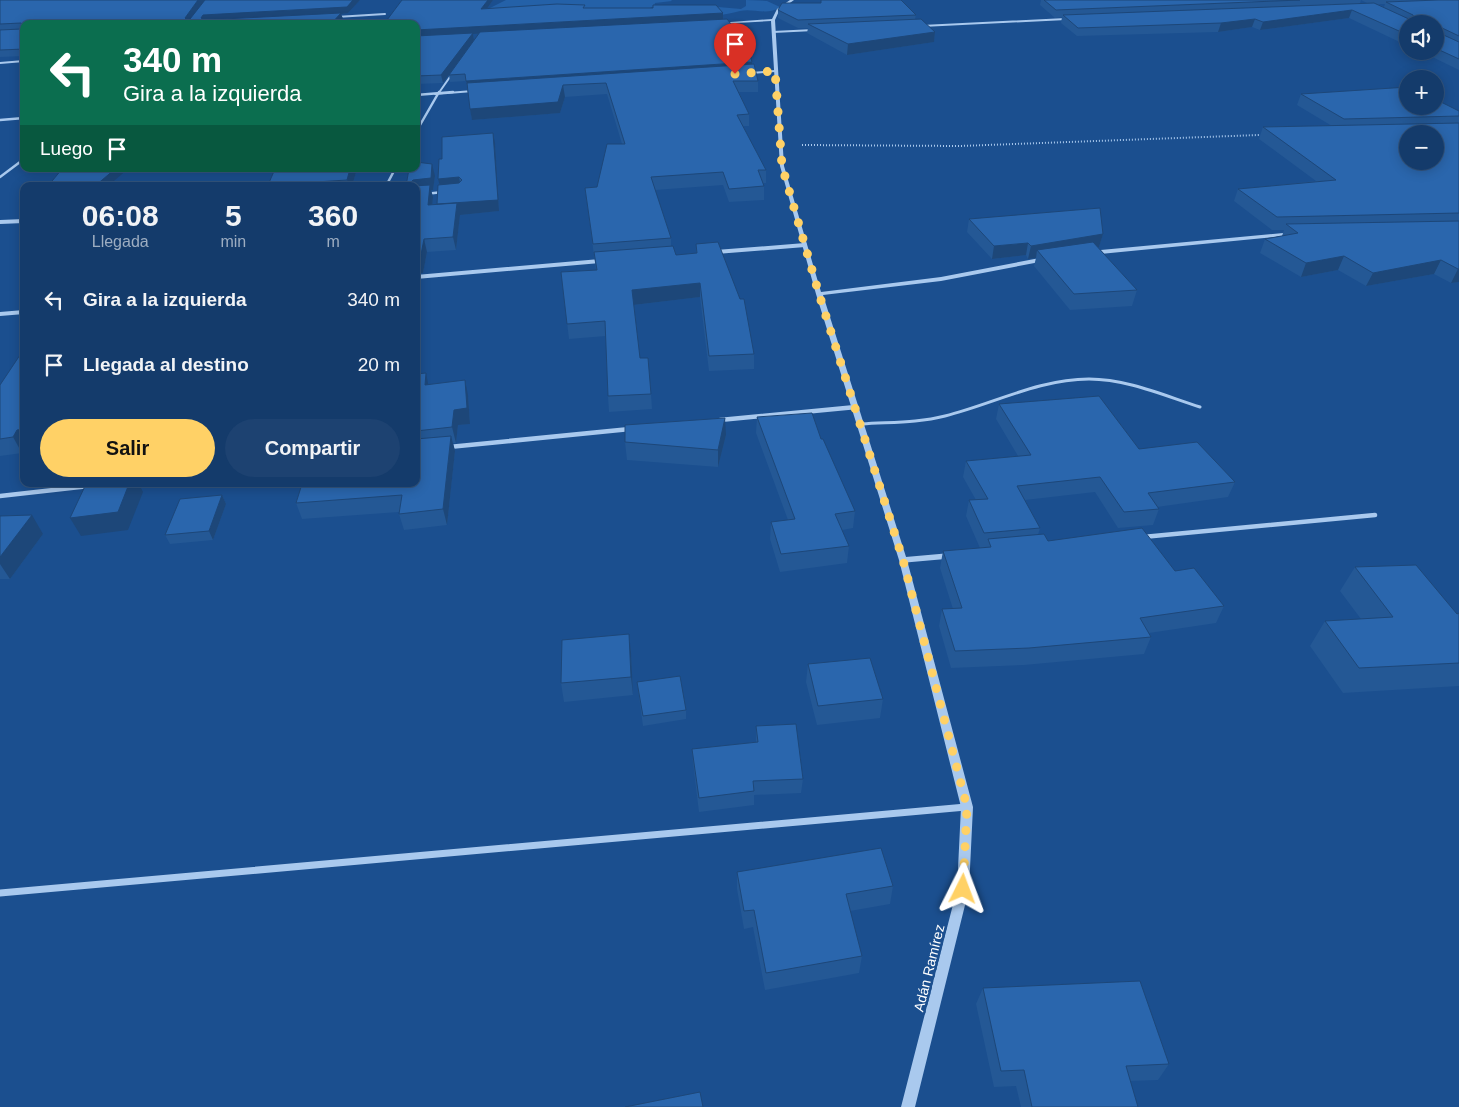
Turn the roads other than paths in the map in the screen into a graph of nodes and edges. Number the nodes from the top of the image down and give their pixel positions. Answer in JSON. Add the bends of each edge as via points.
{"nodes":[{"id":1,"x":792,"y":0,"type":"edge"},
{"id":2,"x":385,"y":14,"type":"dead end"},
{"id":3,"x":335,"y":17,"type":"edge"},
{"id":4,"x":1069,"y":19,"type":"edge"},
{"id":5,"x":773,"y":20,"type":"junction"},
{"id":6,"x":714,"y":24,"type":"edge"},
{"id":7,"x":919,"y":26,"type":"edge"},
{"id":8,"x":819,"y":30,"type":"edge"},
{"id":9,"x":773,"y":32,"type":"junction"},
{"id":10,"x":20,"y":62,"type":"edge"},
{"id":11,"x":0,"y":63,"type":"edge"},
{"id":12,"x":775,"y":71,"type":"junction"},
{"id":13,"x":453,"y":72,"type":"edge"},
{"id":14,"x":745,"y":73,"type":"edge"},
{"id":15,"x":477,"y":91,"type":"edge"},
{"id":16,"x":438,"y":94,"type":"junction"},
{"id":17,"x":420,"y":95,"type":"edge"},
{"id":18,"x":20,"y":118,"type":"edge"},
{"id":19,"x":0,"y":120,"type":"edge"},
{"id":20,"x":420,"y":125,"type":"edge"},
{"id":21,"x":20,"y":162,"type":"edge"},
{"id":22,"x":0,"y":177,"type":"edge"},
{"id":23,"x":452,"y":192,"type":"edge"},
{"id":24,"x":420,"y":195,"type":"edge"},
{"id":25,"x":20,"y":221,"type":"edge"},
{"id":26,"x":0,"y":222,"type":"edge"},
{"id":27,"x":1303,"y":234,"type":"edge"},
{"id":28,"x":805,"y":245,"type":"junction"},
{"id":29,"x":708,"y":252,"type":"edge"},
{"id":30,"x":1087,"y":254,"type":"edge"},
{"id":31,"x":1052,"y":258,"type":"edge"},
{"id":32,"x":602,"y":261,"type":"edge"},
{"id":33,"x":420,"y":278,"type":"edge"},
{"id":34,"x":819,"y":294,"type":"junction"},
{"id":35,"x":20,"y":312,"type":"edge"},
{"id":36,"x":0,"y":314,"type":"edge"},
{"id":37,"x":856,"y":407,"type":"junction"},
{"id":38,"x":1200,"y":407,"type":"dead end"},
{"id":39,"x":709,"y":421,"type":"edge"},
{"id":40,"x":862,"y":424,"type":"junction"},
{"id":41,"x":641,"y":428,"type":"edge"},
{"id":42,"x":446,"y":448,"type":"edge"},
{"id":43,"x":84,"y":487,"type":"edge"},
{"id":44,"x":0,"y":496,"type":"edge"},
{"id":45,"x":1375,"y":515,"type":"dead end"},
{"id":46,"x":1139,"y":537,"type":"edge"},
{"id":47,"x":952,"y":555,"type":"edge"},
{"id":48,"x":903,"y":560,"type":"junction"},
{"id":49,"x":967,"y":807,"type":"junction"},
{"id":50,"x":0,"y":893,"type":"edge"},
{"id":51,"x":908,"y":1107,"type":"edge"}],
"edges":[{"from":1,"to":5,"type":"street","via":[[778,10]]},
{"from":2,"to":3,"type":"street"},
{"from":4,"to":7,"type":"street"},
{"from":5,"to":6,"type":"street"},
{"from":5,"to":9,"type":"street","name":"Adán Ramírez"},
{"from":8,"to":9,"type":"street"},
{"from":9,"to":12,"type":"street","name":"Adán Ramírez"},
{"from":10,"to":11,"type":"street"},
{"from":12,"to":14,"type":"street"},
{"from":12,"to":28,"type":"street","name":"Adán Ramírez","via":[[782,166]]},
{"from":13,"to":16,"type":"street"},
{"from":15,"to":16,"type":"street"},
{"from":16,"to":17,"type":"street"},
{"from":16,"to":20,"type":"street"},
{"from":18,"to":19,"type":"street"},
{"from":21,"to":22,"type":"street"},
{"from":23,"to":24,"type":"street"},
{"from":25,"to":26,"type":"street"},
{"from":27,"to":30,"type":"street","via":[[1264,235]]},
{"from":28,"to":29,"type":"street"},
{"from":28,"to":34,"type":"street","name":"Adán Ramírez"},
{"from":31,"to":34,"type":"street","via":[[942,279]]},
{"from":32,"to":33,"type":"street"},
{"from":34,"to":37,"type":"street","name":"Adán Ramírez"},
{"from":35,"to":36,"type":"street"},
{"from":37,"to":39,"type":"street"},
{"from":37,"to":40,"type":"street","name":"Adán Ramírez"},
{"from":38,"to":40,"type":"lane","via":[[1108,381],[1089,379],[1028,388],[936,418]]},
{"from":40,"to":48,"type":"street","name":"Adán Ramírez"},
{"from":41,"to":42,"type":"street"},
{"from":43,"to":44,"type":"street"},
{"from":45,"to":46,"type":"street"},
{"from":47,"to":48,"type":"street"},
{"from":48,"to":49,"type":"street","name":"Adán Ramírez"},
{"from":49,"to":50,"type":"street"},
{"from":49,"to":51,"type":"street","name":"Adán Ramírez","via":[[963,889]]}]}
